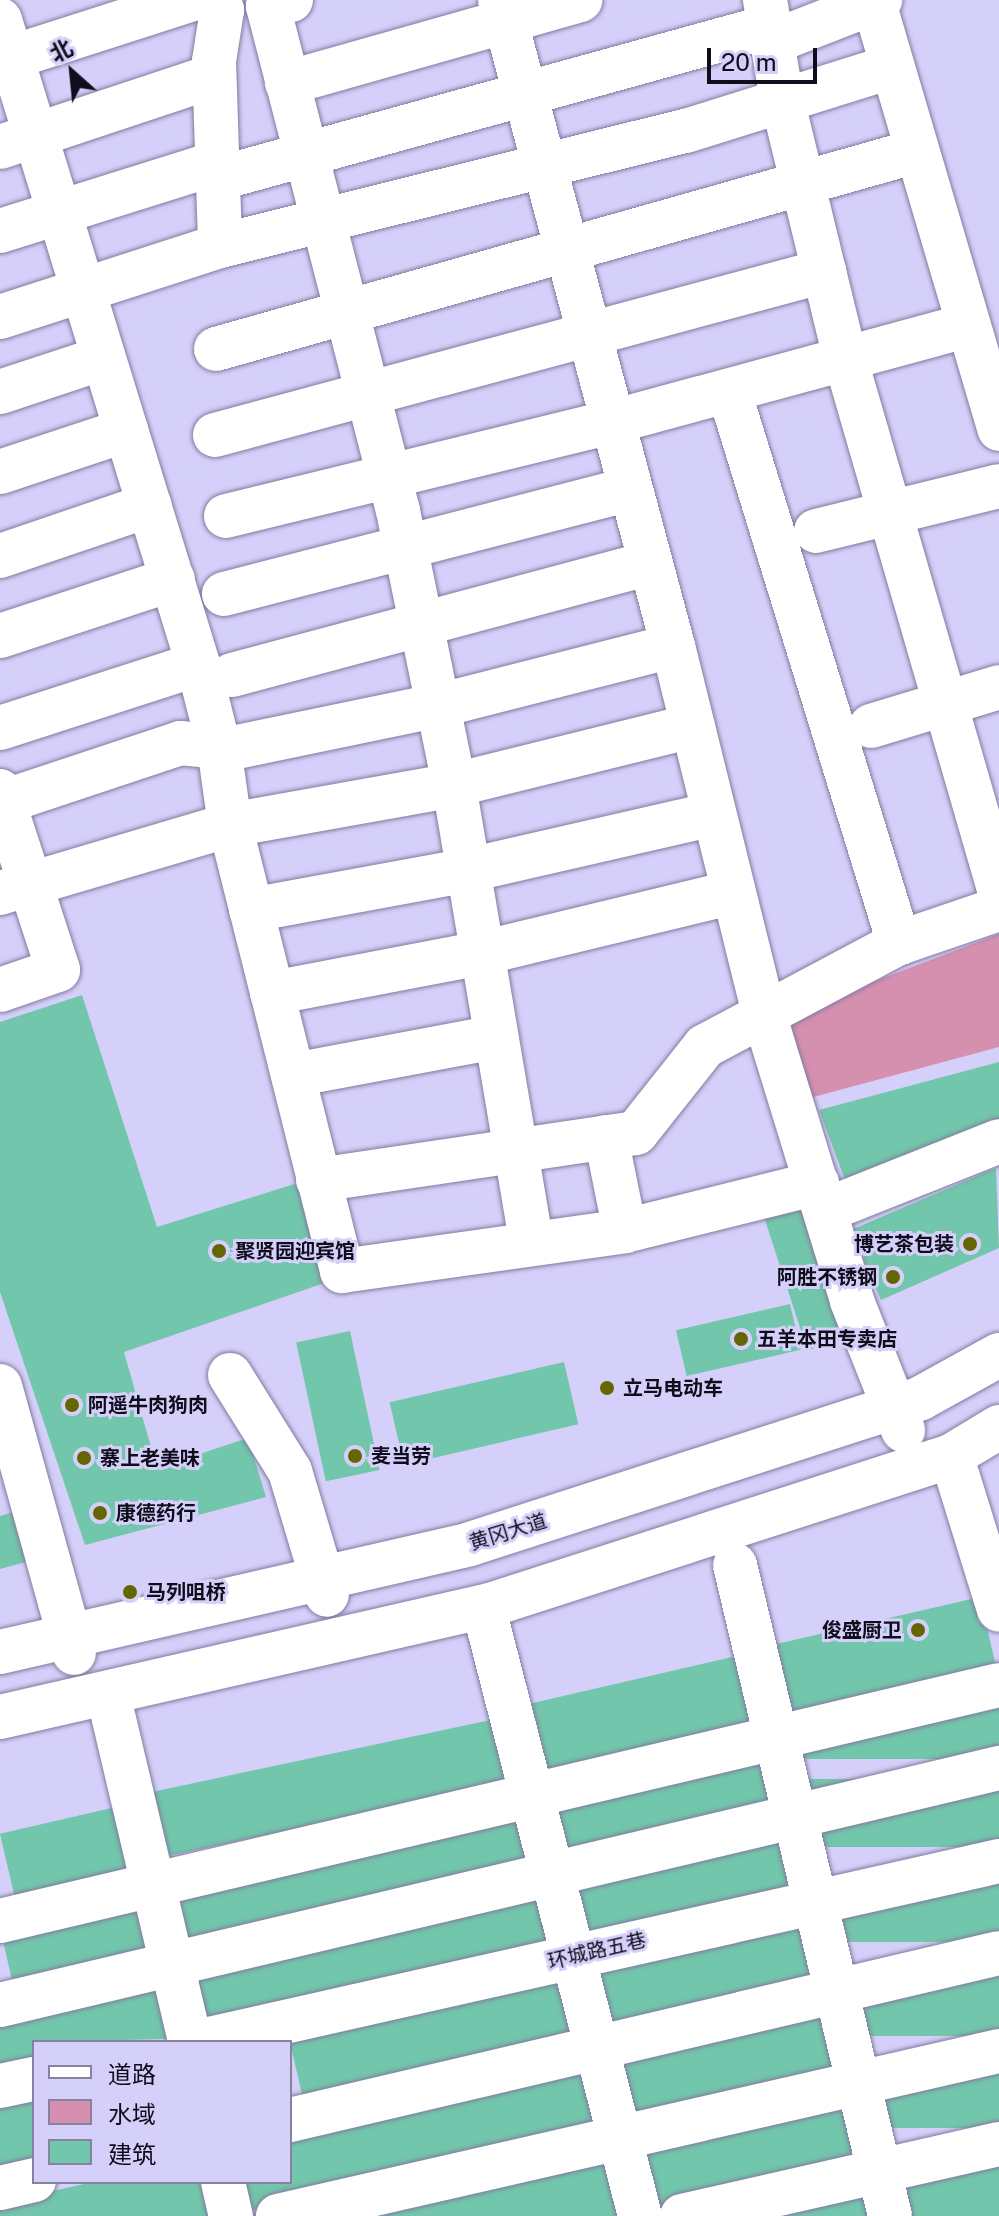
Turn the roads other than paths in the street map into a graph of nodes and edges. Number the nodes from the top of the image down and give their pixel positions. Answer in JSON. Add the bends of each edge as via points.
{"nodes":[{"id":1,"x":190,"y":0,"type":"edge"},
{"id":2,"x":216,"y":0,"type":"edge"},
{"id":3,"x":291,"y":0,"type":"edge"},
{"id":4,"x":581,"y":0,"type":"edge"},
{"id":5,"x":877,"y":2,"type":"edge"},
{"id":6,"x":503,"y":11,"type":"edge"},
{"id":7,"x":770,"y":22,"type":"edge"},
{"id":8,"x":4,"y":46,"type":"edge"},
{"id":9,"x":890,"y":67,"type":"junction"},
{"id":10,"x":214,"y":76,"type":"junction"},
{"id":11,"x":287,"y":83,"type":"junction"},
{"id":12,"x":525,"y":97,"type":"junction"},
{"id":13,"x":782,"y":99,"type":"junction"},
{"id":14,"x":17,"y":141,"type":"edge"},
{"id":15,"x":913,"y":152,"type":"junction"},
{"id":16,"x":306,"y":154,"type":"junction"},
{"id":17,"x":543,"y":169,"type":"junction"},
{"id":18,"x":217,"y":171,"type":"junction"},
{"id":19,"x":802,"y":183,"type":"junction"},
{"id":20,"x":57,"y":212,"type":"junction"},
{"id":21,"x":324,"y":224,"type":"junction"},
{"id":22,"x":0,"y":231,"type":"edge"},
{"id":23,"x":220,"y":246,"type":"junction"},
{"id":24,"x":565,"y":250,"type":"junction"},
{"id":25,"x":824,"y":271,"type":"junction"},
{"id":26,"x":82,"y":289,"type":"junction"},
{"id":27,"x":346,"y":312,"type":"junction"},
{"id":28,"x":0,"y":317,"type":"edge"},
{"id":29,"x":966,"y":326,"type":"junction"},
{"id":30,"x":588,"y":334,"type":"junction"},
{"id":31,"x":216,"y":349,"type":"dead end"},
{"id":32,"x":103,"y":358,"type":"junction"},
{"id":33,"x":846,"y":361,"type":"junction"},
{"id":34,"x":729,"y":391,"type":"junction"},
{"id":35,"x":0,"y":392,"type":"edge"},
{"id":36,"x":368,"y":393,"type":"junction"},
{"id":37,"x":612,"y":422,"type":"junction"},
{"id":38,"x":999,"y":429,"type":"edge"},
{"id":39,"x":126,"y":430,"type":"junction"},
{"id":40,"x":215,"y":435,"type":"dead end"},
{"id":41,"x":0,"y":472,"type":"edge"},
{"id":42,"x":389,"y":475,"type":"junction"},
{"id":43,"x":999,"y":486,"type":"edge"},
{"id":44,"x":630,"y":489,"type":"junction"},
{"id":45,"x":150,"y":505,"type":"junction"},
{"id":46,"x":890,"y":512,"type":"junction"},
{"id":47,"x":226,"y":516,"type":"dead end"},
{"id":48,"x":816,"y":531,"type":"dead end"},
{"id":49,"x":405,"y":547,"type":"junction"},
{"id":50,"x":0,"y":556,"type":"edge"},
{"id":51,"x":650,"y":563,"type":"junction"},
{"id":52,"x":173,"y":579,"type":"junction"},
{"id":53,"x":224,"y":594,"type":"dead end"},
{"id":54,"x":422,"y":625,"type":"junction"},
{"id":55,"x":0,"y":636,"type":"edge"},
{"id":56,"x":673,"y":646,"type":"junction"},
{"id":57,"x":215,"y":670,"type":"junction"},
{"id":58,"x":999,"y":687,"type":"edge"},
{"id":59,"x":945,"y":704,"type":"junction"},
{"id":60,"x":438,"y":705,"type":"junction"},
{"id":61,"x":693,"y":726,"type":"junction"},
{"id":62,"x":871,"y":726,"type":"dead end"},
{"id":63,"x":0,"y":728,"type":"edge"},
{"id":64,"x":219,"y":747,"type":"junction"},
{"id":65,"x":454,"y":785,"type":"junction"},
{"id":66,"x":1,"y":799,"type":"edge"},
{"id":67,"x":714,"y":814,"type":"junction"},
{"id":68,"x":230,"y":825,"type":"junction"},
{"id":69,"x":469,"y":870,"type":"junction"},
{"id":70,"x":15,"y":887,"type":"edge"},
{"id":71,"x":999,"y":889,"type":"edge"},
{"id":72,"x":734,"y":892,"type":"junction"},
{"id":73,"x":999,"y":909,"type":"edge"},
{"id":74,"x":251,"y":910,"type":"junction"},
{"id":75,"x":899,"y":943,"type":"junction"},
{"id":76,"x":482,"y":953,"type":"junction"},
{"id":77,"x":0,"y":990,"type":"edge"},
{"id":78,"x":272,"y":993,"type":"junction"},
{"id":79,"x":763,"y":1011,"type":"junction"},
{"id":80,"x":496,"y":1037,"type":"junction"},
{"id":81,"x":293,"y":1075,"type":"junction"},
{"id":82,"x":606,"y":1137,"type":"junction"},
{"id":83,"x":999,"y":1141,"type":"edge"},
{"id":84,"x":516,"y":1149,"type":"junction"},
{"id":85,"x":318,"y":1180,"type":"junction"},
{"id":86,"x":821,"y":1197,"type":"junction"},
{"id":87,"x":625,"y":1231,"type":"junction"},
{"id":88,"x":531,"y":1240,"type":"junction"},
{"id":89,"x":999,"y":1355,"type":"edge"},
{"id":90,"x":230,"y":1375,"type":"dead end"},
{"id":91,"x":0,"y":1386,"type":"edge"},
{"id":92,"x":999,"y":1427,"type":"edge"},
{"id":93,"x":903,"y":1430,"type":"dead end"},
{"id":94,"x":957,"y":1474,"type":"dead end"},
{"id":95,"x":735,"y":1565,"type":"dead end"},
{"id":96,"x":327,"y":1595,"type":"dead end"},
{"id":97,"x":999,"y":1610,"type":"edge"},
{"id":98,"x":488,"y":1625,"type":"dead end"},
{"id":99,"x":0,"y":1652,"type":"edge"},
{"id":100,"x":74,"y":1653,"type":"dead end"},
{"id":101,"x":999,"y":1685,"type":"edge"},
{"id":102,"x":113,"y":1715,"type":"dead end"},
{"id":103,"x":0,"y":1717,"type":"edge"},
{"id":104,"x":999,"y":1768,"type":"edge"},
{"id":105,"x":999,"y":1861,"type":"edge"},
{"id":106,"x":0,"y":1921,"type":"edge"},
{"id":107,"x":999,"y":1953,"type":"edge"},
{"id":108,"x":0,"y":2005,"type":"edge"},
{"id":109,"x":190,"y":2040,"type":"edge"},
{"id":110,"x":205,"y":2040,"type":"edge"},
{"id":111,"x":999,"y":2051,"type":"edge"},
{"id":112,"x":32,"y":2079,"type":"edge"},
{"id":113,"x":0,"y":2086,"type":"edge"},
{"id":114,"x":292,"y":2120,"type":"edge"},
{"id":115,"x":999,"y":2144,"type":"edge"},
{"id":116,"x":32,"y":2180,"type":"edge"},
{"id":117,"x":223,"y":2184,"type":"edge"},
{"id":118,"x":0,"y":2188,"type":"edge"},
{"id":119,"x":231,"y":2216,"type":"edge"},
{"id":120,"x":278,"y":2216,"type":"edge"},
{"id":121,"x":640,"y":2216,"type":"edge"},
{"id":122,"x":682,"y":2216,"type":"edge"},
{"id":123,"x":890,"y":2216,"type":"edge"}],
"edges":[{"from":1,"to":8,"type":"street"},
{"from":2,"to":10,"type":"street","via":[[222,10]]},
{"from":3,"to":11,"type":"street","via":[[268,6]]},
{"from":4,"to":6,"type":"street"},
{"from":5,"to":7,"type":"street"},
{"from":5,"to":9,"type":"street"},
{"from":6,"to":11,"type":"street"},
{"from":6,"to":12,"type":"street"},
{"from":7,"to":12,"type":"street"},
{"from":7,"to":13,"type":"street"},
{"from":8,"to":14,"type":"street"},
{"from":9,"to":13,"type":"street"},
{"from":9,"to":15,"type":"street"},
{"from":10,"to":14,"type":"street"},
{"from":10,"to":18,"type":"street"},
{"from":11,"to":16,"type":"street"},
{"from":12,"to":16,"type":"street"},
{"from":12,"to":17,"type":"street"},
{"from":13,"to":17,"type":"street"},
{"from":13,"to":19,"type":"street"},
{"from":14,"to":20,"type":"street"},
{"from":15,"to":19,"type":"street"},
{"from":15,"to":29,"type":"street"},
{"from":16,"to":18,"type":"street"},
{"from":16,"to":21,"type":"street"},
{"from":17,"to":21,"type":"street"},
{"from":17,"to":24,"type":"street"},
{"from":18,"to":20,"type":"street"},
{"from":18,"to":23,"type":"street"},
{"from":19,"to":24,"type":"street"},
{"from":19,"to":25,"type":"street"},
{"from":20,"to":22,"type":"street"},
{"from":20,"to":26,"type":"street"},
{"from":21,"to":23,"type":"street"},
{"from":21,"to":27,"type":"street"},
{"from":23,"to":26,"type":"street"},
{"from":24,"to":27,"type":"street"},
{"from":24,"to":30,"type":"street"},
{"from":25,"to":30,"type":"street"},
{"from":25,"to":33,"type":"street"},
{"from":26,"to":28,"type":"street"},
{"from":26,"to":32,"type":"street"},
{"from":27,"to":31,"type":"street"},
{"from":27,"to":36,"type":"street"},
{"from":29,"to":33,"type":"street"},
{"from":29,"to":38,"type":"street"},
{"from":30,"to":36,"type":"street"},
{"from":30,"to":37,"type":"street"},
{"from":32,"to":35,"type":"street"},
{"from":32,"to":39,"type":"street"},
{"from":33,"to":34,"type":"street"},
{"from":33,"to":46,"type":"street"},
{"from":34,"to":37,"type":"street"},
{"from":34,"to":75,"type":"street"},
{"from":36,"to":40,"type":"street"},
{"from":36,"to":42,"type":"street"},
{"from":37,"to":42,"type":"street"},
{"from":37,"to":44,"type":"street"},
{"from":39,"to":41,"type":"street"},
{"from":39,"to":45,"type":"street"},
{"from":42,"to":47,"type":"street"},
{"from":42,"to":49,"type":"street"},
{"from":43,"to":46,"type":"street"},
{"from":44,"to":49,"type":"street"},
{"from":44,"to":51,"type":"street"},
{"from":45,"to":50,"type":"street"},
{"from":45,"to":52,"type":"street"},
{"from":46,"to":48,"type":"street"},
{"from":46,"to":59,"type":"street"},
{"from":49,"to":53,"type":"street"},
{"from":49,"to":54,"type":"street"},
{"from":51,"to":54,"type":"street"},
{"from":51,"to":56,"type":"street"},
{"from":52,"to":55,"type":"street"},
{"from":52,"to":57,"type":"street"},
{"from":54,"to":57,"type":"street"},
{"from":54,"to":60,"type":"street"},
{"from":56,"to":60,"type":"street"},
{"from":56,"to":61,"type":"street"},
{"from":57,"to":63,"type":"street"},
{"from":57,"to":64,"type":"street"},
{"from":58,"to":59,"type":"street"},
{"from":59,"to":62,"type":"street"},
{"from":59,"to":71,"type":"street"},
{"from":60,"to":64,"type":"street"},
{"from":60,"to":65,"type":"street"},
{"from":61,"to":65,"type":"street"},
{"from":61,"to":67,"type":"street"},
{"from":64,"to":66,"type":"street","via":[[180,743]]},
{"from":64,"to":68,"type":"street"},
{"from":65,"to":68,"type":"street"},
{"from":65,"to":69,"type":"street"},
{"from":66,"to":70,"type":"street"},
{"from":67,"to":69,"type":"street"},
{"from":67,"to":72,"type":"street"},
{"from":68,"to":70,"type":"street"},
{"from":68,"to":74,"type":"street"},
{"from":69,"to":74,"type":"street"},
{"from":69,"to":76,"type":"street"},
{"from":70,"to":77,"type":"street","via":[[58,970]]},
{"from":72,"to":76,"type":"street"},
{"from":72,"to":79,"type":"street"},
{"from":73,"to":75,"type":"street"},
{"from":74,"to":78,"type":"street"},
{"from":75,"to":79,"type":"street"},
{"from":76,"to":78,"type":"street"},
{"from":76,"to":80,"type":"street"},
{"from":78,"to":81,"type":"street"},
{"from":79,"to":82,"type":"street","via":[[705,1046],[636,1133]]},
{"from":79,"to":86,"type":"street"},
{"from":80,"to":81,"type":"street"},
{"from":80,"to":84,"type":"street"},
{"from":81,"to":85,"type":"street"},
{"from":82,"to":84,"type":"street"},
{"from":82,"to":87,"type":"street"},
{"from":83,"to":86,"type":"street"},
{"from":84,"to":85,"type":"street"},
{"from":84,"to":88,"type":"street"},
{"from":85,"to":88,"type":"street","via":[[342,1271]]},
{"from":86,"to":87,"type":"street"},
{"from":86,"to":93,"type":"street","via":[[852,1301]]},
{"from":87,"to":88,"type":"street"},
{"from":89,"to":99,"type":"street","name":"黄冈大道","via":[[921,1398],[470,1544]]},
{"from":90,"to":96,"type":"street","via":[[290,1471]]},
{"from":91,"to":100,"type":"street"},
{"from":92,"to":103,"type":"street","via":[[951,1456],[490,1605]]},
{"from":94,"to":97,"type":"street"},
{"from":95,"to":123,"type":"street"},
{"from":98,"to":121,"type":"street"},
{"from":101,"to":106,"type":"street"},
{"from":102,"to":109,"type":"street"},
{"from":104,"to":108,"type":"street"},
{"from":105,"to":110,"type":"street","name":"环城路五巷"},
{"from":107,"to":114,"type":"street"},
{"from":111,"to":120,"type":"street"},
{"from":112,"to":113,"type":"street"},
{"from":115,"to":122,"type":"street"},
{"from":116,"to":118,"type":"street"},
{"from":117,"to":119,"type":"street"}]}
